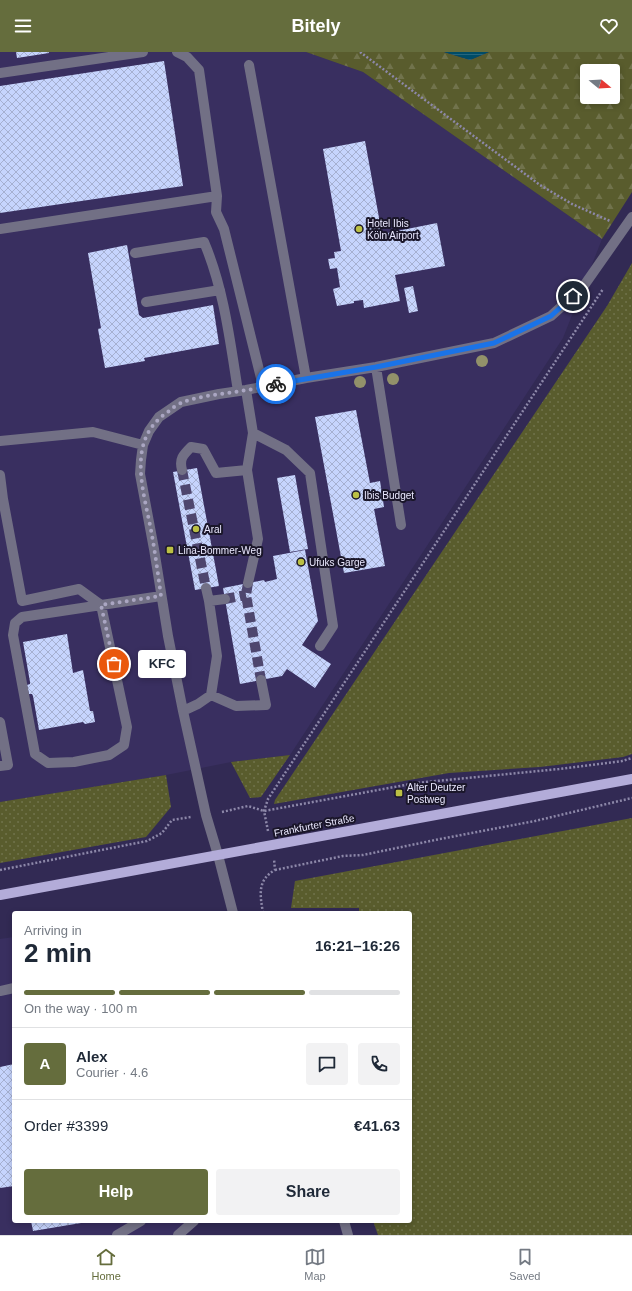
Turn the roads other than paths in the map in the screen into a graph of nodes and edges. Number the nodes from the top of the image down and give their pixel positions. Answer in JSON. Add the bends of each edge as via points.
{"nodes":[{"id":1,"x":143,"y":52,"type":"edge"},
{"id":2,"x":177,"y":52,"type":"edge"},
{"id":3,"x":249,"y":65,"type":"dead end"},
{"id":4,"x":0,"y":73,"type":"edge"},
{"id":5,"x":217,"y":196,"type":"junction"},
{"id":6,"x":632,"y":218,"type":"edge"},
{"id":7,"x":0,"y":229,"type":"edge"},
{"id":8,"x":135,"y":253,"type":"dead end"},
{"id":9,"x":220,"y":290,"type":"junction"},
{"id":10,"x":146,"y":302,"type":"dead end"},
{"id":11,"x":376,"y":367,"type":"junction"},
{"id":12,"x":306,"y":378,"type":"junction"},
{"id":13,"x":263,"y":386,"type":"junction"},
{"id":14,"x":242,"y":391,"type":"junction"},
{"id":15,"x":253,"y":433,"type":"junction"},
{"id":16,"x":0,"y":441,"type":"edge"},
{"id":17,"x":143,"y":445,"type":"junction"},
{"id":18,"x":182,"y":470,"type":"tunnel mouth"},
{"id":19,"x":247,"y":470,"type":"junction"},
{"id":20,"x":0,"y":476,"type":"edge"},
{"id":21,"x":401,"y":525,"type":"dead end"},
{"id":22,"x":248,"y":583,"type":"tunnel mouth"},
{"id":23,"x":206,"y":588,"type":"tunnel mouth"},
{"id":24,"x":161,"y":596,"type":"junction"},
{"id":25,"x":225,"y":599,"type":"tunnel mouth"},
{"id":26,"x":208,"y":601,"type":"junction"},
{"id":27,"x":101,"y":605,"type":"junction"},
{"id":28,"x":320,"y":646,"type":"dead end"},
{"id":29,"x":261,"y":680,"type":"tunnel mouth"},
{"id":30,"x":211,"y":695,"type":"junction"},
{"id":31,"x":182,"y":711,"type":"junction"},
{"id":32,"x":0,"y":722,"type":"edge"},
{"id":33,"x":0,"y":766,"type":"edge"},
{"id":34,"x":632,"y":779,"type":"edge"},
{"id":35,"x":218,"y":855,"type":"junction"},
{"id":36,"x":0,"y":895,"type":"edge"},
{"id":37,"x":232,"y":911,"type":"edge"},
{"id":38,"x":12,"y":988,"type":"edge"},
{"id":39,"x":0,"y":991,"type":"edge"},
{"id":40,"x":138,"y":1223,"type":"edge"},
{"id":41,"x":192,"y":1223,"type":"edge"},
{"id":42,"x":345,"y":1223,"type":"edge"},
{"id":43,"x":118,"y":1235,"type":"edge"},
{"id":44,"x":178,"y":1235,"type":"edge"},
{"id":45,"x":348,"y":1235,"type":"edge"}],
"edges":[{"from":1,"to":4,"type":"street"},
{"from":2,"to":5,"type":"street","via":[[187,57],[199,70]]},
{"from":3,"to":12,"type":"street"},
{"from":5,"to":7,"type":"street"},
{"from":5,"to":13,"type":"street","via":[[216,212],[224,229]]},
{"from":6,"to":11,"type":"street","via":[[584,287],[551,316],[494,343]]},
{"from":8,"to":9,"type":"street","via":[[204,242]]},
{"from":9,"to":10,"type":"street"},
{"from":9,"to":14,"type":"street"},
{"from":11,"to":12,"type":"street"},
{"from":11,"to":21,"type":"street"},
{"from":12,"to":13,"type":"street"},
{"from":13,"to":14,"type":"street"},
{"from":14,"to":15,"type":"street"},
{"from":14,"to":17,"type":"street","via":[[182,402],[159,417]]},
{"from":15,"to":19,"type":"street"},
{"from":15,"to":28,"type":"street","via":[[286,450],[310,473],[332,626]]},
{"from":16,"to":17,"type":"street","via":[[93,432]]},
{"from":17,"to":24,"type":"street","via":[[140,474]]},
{"from":18,"to":19,"type":"street","via":[[182,456],[191,447],[203,449],[216,473]]},
{"from":19,"to":22,"type":"street","via":[[258,539]]},
{"from":20,"to":27,"type":"street","via":[[22,601],[80,589]]},
{"from":23,"to":26,"type":"street"},
{"from":24,"to":27,"type":"street"},
{"from":24,"to":31,"type":"street"},
{"from":25,"to":26,"type":"street"},
{"from":26,"to":30,"type":"street","via":[[217,656]]},
{"from":27,"to":27,"type":"street","via":[[22,617],[15,623],[13,635],[36,754],[48,763],[74,762],[109,755],[124,745],[127,727]]},
{"from":29,"to":30,"type":"street","via":[[266,705],[236,706]]},
{"from":30,"to":31,"type":"street"},
{"from":31,"to":35,"type":"street"},
{"from":32,"to":33,"type":"street","via":[[8,765]]},
{"from":34,"to":35,"type":"main road","name":"Frankfurter Straße"},
{"from":35,"to":36,"type":"main road","name":"Frankfurter Straße"},
{"from":35,"to":37,"type":"street"},
{"from":38,"to":39,"type":"street"},
{"from":40,"to":43,"type":"street"},
{"from":41,"to":44,"type":"street"},
{"from":42,"to":45,"type":"street"}]}
